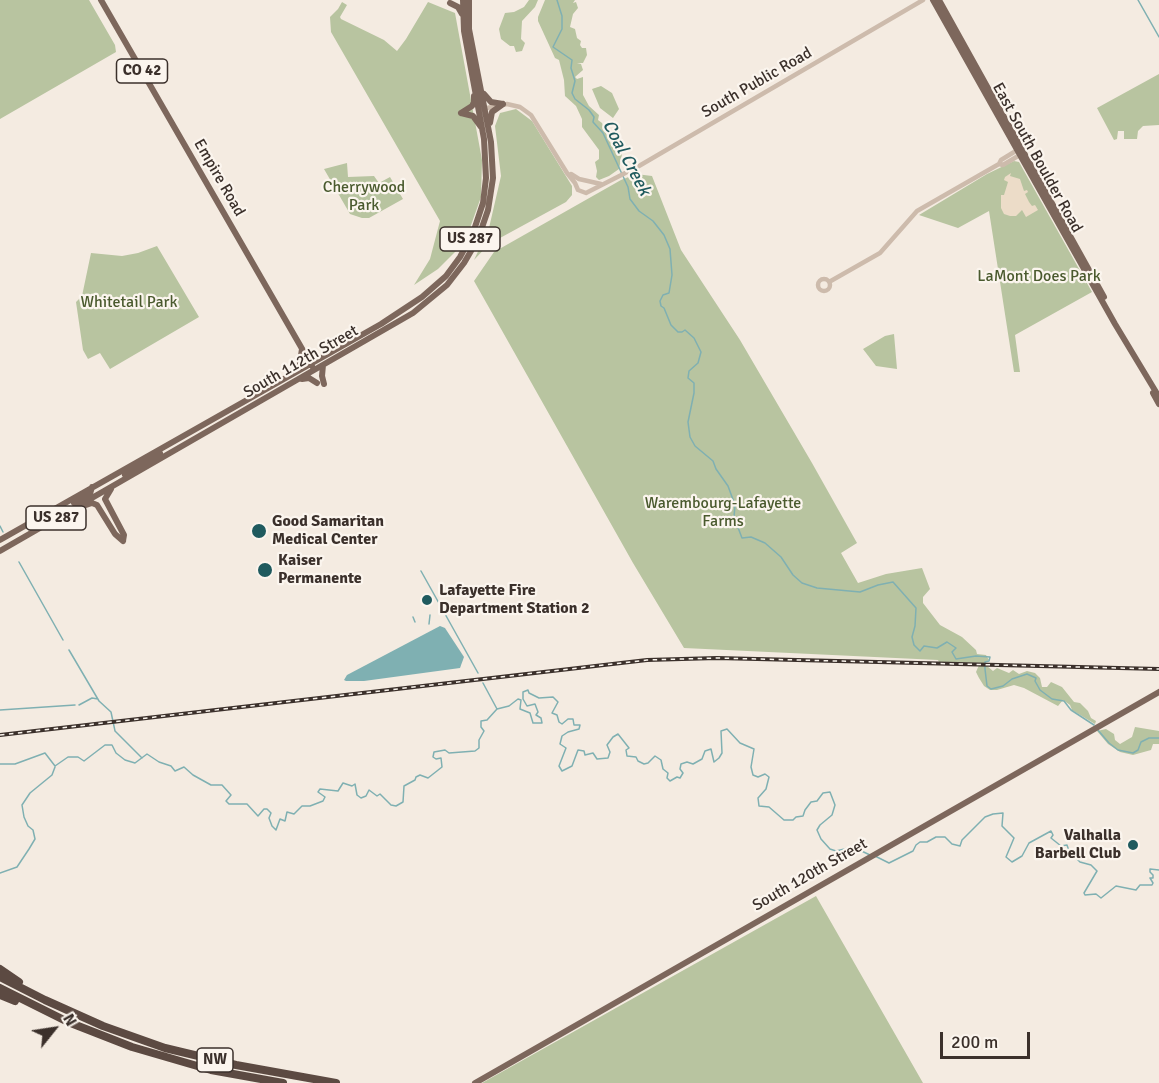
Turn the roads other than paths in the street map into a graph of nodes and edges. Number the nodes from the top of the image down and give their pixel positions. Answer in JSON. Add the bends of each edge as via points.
{"nodes":[{"id":1,"x":101,"y":0,"type":"edge"},
{"id":2,"x":458,"y":0,"type":"edge"},
{"id":3,"x":464,"y":0,"type":"edge"},
{"id":4,"x":469,"y":0,"type":"edge"},
{"id":5,"x":923,"y":0,"type":"edge"},
{"id":6,"x":933,"y":0,"type":"edge"},
{"id":7,"x":939,"y":0,"type":"edge"},
{"id":8,"x":463,"y":17,"type":"junction"},
{"id":9,"x":473,"y":77,"type":"junction"},
{"id":10,"x":480,"y":84,"type":"junction"},
{"id":11,"x":503,"y":104,"type":"junction"},
{"id":12,"x":482,"y":109,"type":"junction"},
{"id":13,"x":483,"y":132,"type":"junction"},
{"id":14,"x":491,"y":142,"type":"junction"},
{"id":15,"x":1020,"y":152,"type":"junction"},
{"id":16,"x":562,"y":166,"type":"junction"},
{"id":17,"x":581,"y":180,"type":"junction"},
{"id":18,"x":590,"y":182,"type":"junction"},
{"id":19,"x":602,"y":184,"type":"junction"},
{"id":20,"x":576,"y":186,"type":"junction"},
{"id":21,"x":589,"y":190,"type":"junction"},
{"id":22,"x":829,"y":282,"type":"dead end"},
{"id":23,"x":302,"y":349,"type":"junction"},
{"id":24,"x":310,"y":363,"type":"junction"},
{"id":25,"x":323,"y":365,"type":"junction"},
{"id":26,"x":299,"y":369,"type":"junction"},
{"id":27,"x":314,"y":370,"type":"junction"},
{"id":28,"x":1144,"y":374,"type":"junction"},
{"id":29,"x":299,"y":379,"type":"junction"},
{"id":30,"x":1159,"y":397,"type":"edge"},
{"id":31,"x":1159,"y":404,"type":"edge"},
{"id":32,"x":177,"y":441,"type":"junction"},
{"id":33,"x":115,"y":485,"type":"junction"},
{"id":34,"x":92,"y":487,"type":"junction"},
{"id":35,"x":96,"y":496,"type":"junction"},
{"id":36,"x":0,"y":540,"type":"edge"},
{"id":37,"x":16,"y":541,"type":"junction"},
{"id":38,"x":0,"y":551,"type":"edge"},
{"id":39,"x":1159,"y":692,"type":"edge"},
{"id":40,"x":0,"y":969,"type":"edge"},
{"id":41,"x":0,"y":976,"type":"edge"},
{"id":42,"x":0,"y":988,"type":"edge"},
{"id":43,"x":0,"y":995,"type":"edge"},
{"id":44,"x":45,"y":1000,"type":"junction"},
{"id":45,"x":79,"y":1027,"type":"junction"},
{"id":46,"x":283,"y":1083,"type":"edge"},
{"id":47,"x":336,"y":1083,"type":"edge"},
{"id":48,"x":475,"y":1083,"type":"edge"}],
"edges":[{"from":1,"to":23,"type":"main road","name":"Empire Road","number":"CO 42"},
{"from":2,"to":8,"type":"main road","via":[[450,3],[458,7]]},
{"from":3,"to":8,"type":"main road","number":"US 287"},
{"from":4,"to":10,"type":"main road","number":"US 287","via":[[469,29]]},
{"from":5,"to":19,"type":"street","name":"South Public Road"},
{"from":6,"to":15,"type":"main road","name":"East South Boulder Road"},
{"from":7,"to":15,"type":"main road","name":"East South Boulder Road"},
{"from":8,"to":9,"type":"main road","number":"US 287"},
{"from":9,"to":12,"type":"main road","number":"US 287"},
{"from":9,"to":13,"type":"main road","via":[[474,102],[461,113],[473,116]]},
{"from":10,"to":11,"type":"main road","via":[[488,100]]},
{"from":10,"to":12,"type":"main road","number":"US 287"},
{"from":11,"to":12,"type":"street"},
{"from":11,"to":14,"type":"main road","via":[[490,118]]},
{"from":11,"to":16,"type":"street","via":[[520,107],[531,115]]},
{"from":12,"to":13,"type":"main road","name":"South 112th Street","number":"US 287"},
{"from":12,"to":14,"type":"main road","name":"South 112th Street","number":"US 287"},
{"from":13,"to":24,"type":"main road","name":"South 112th Street","number":"US 287","via":[[487,169],[483,203],[473,233],[453,267],[441,282],[411,305]]},
{"from":14,"to":25,"type":"main road","name":"South 112th Street","number":"US 287","via":[[492,178],[486,219],[455,276],[413,313]]},
{"from":15,"to":22,"type":"street","via":[[917,211],[880,253]]},
{"from":15,"to":28,"type":"main road","name":"East South Boulder Road","via":[[1094,278]]},
{"from":16,"to":17,"type":"street"},
{"from":16,"to":20,"type":"street"},
{"from":17,"to":18,"type":"street"},
{"from":17,"to":20,"type":"street"},
{"from":18,"to":19,"type":"street"},
{"from":18,"to":21,"type":"street"},
{"from":19,"to":21,"type":"street","name":"South Public Road"},
{"from":20,"to":21,"type":"street","via":[[582,193]]},
{"from":23,"to":24,"type":"main road","name":"Empire Road","number":"CO 42"},
{"from":23,"to":26,"type":"main road"},
{"from":24,"to":26,"type":"main road","name":"South 112th Street","number":"US 287"},
{"from":24,"to":27,"type":"main road","name":"Empire Road","number":"CO 42"},
{"from":25,"to":27,"type":"main road","name":"South 112th Street","number":"US 287"},
{"from":25,"to":29,"type":"main road","via":[[321,383]]},
{"from":26,"to":32,"type":"main road","name":"South 112th Street","number":"US 287"},
{"from":27,"to":29,"type":"main road","name":"South 112th Street","number":"US 287"},
{"from":28,"to":30,"type":"main road","name":"East South Boulder Road"},
{"from":28,"to":31,"type":"main road","name":"East South Boulder Road"},
{"from":29,"to":33,"type":"main road","name":"South 112th Street","number":"US 287"},
{"from":32,"to":34,"type":"main road","name":"South 112th Street","number":"US 287"},
{"from":32,"to":35,"type":"main road","via":[[102,488]]},
{"from":33,"to":35,"type":"main road","name":"South 112th Street","number":"US 287"},
{"from":33,"to":37,"type":"main road","via":[[105,499],[124,535],[123,541],[92,503]]},
{"from":34,"to":36,"type":"main road","name":"South 112th Street","number":"US 287"},
{"from":34,"to":37,"type":"main road","via":[[90,494]]},
{"from":35,"to":37,"type":"main road","name":"South 112th Street","number":"US 287"},
{"from":37,"to":38,"type":"main road","name":"South 112th Street","number":"US 287"},
{"from":39,"to":48,"type":"main road","name":"South 120th Street"},
{"from":40,"to":44,"type":"highway"},
{"from":41,"to":44,"type":"highway","number":"NW"},
{"from":42,"to":45,"type":"highway","number":"NW"},
{"from":43,"to":45,"type":"highway"},
{"from":44,"to":47,"type":"highway","number":"NW","via":[[165,1048]]},
{"from":45,"to":46,"type":"highway","number":"NW","via":[[171,1059]]}]}
